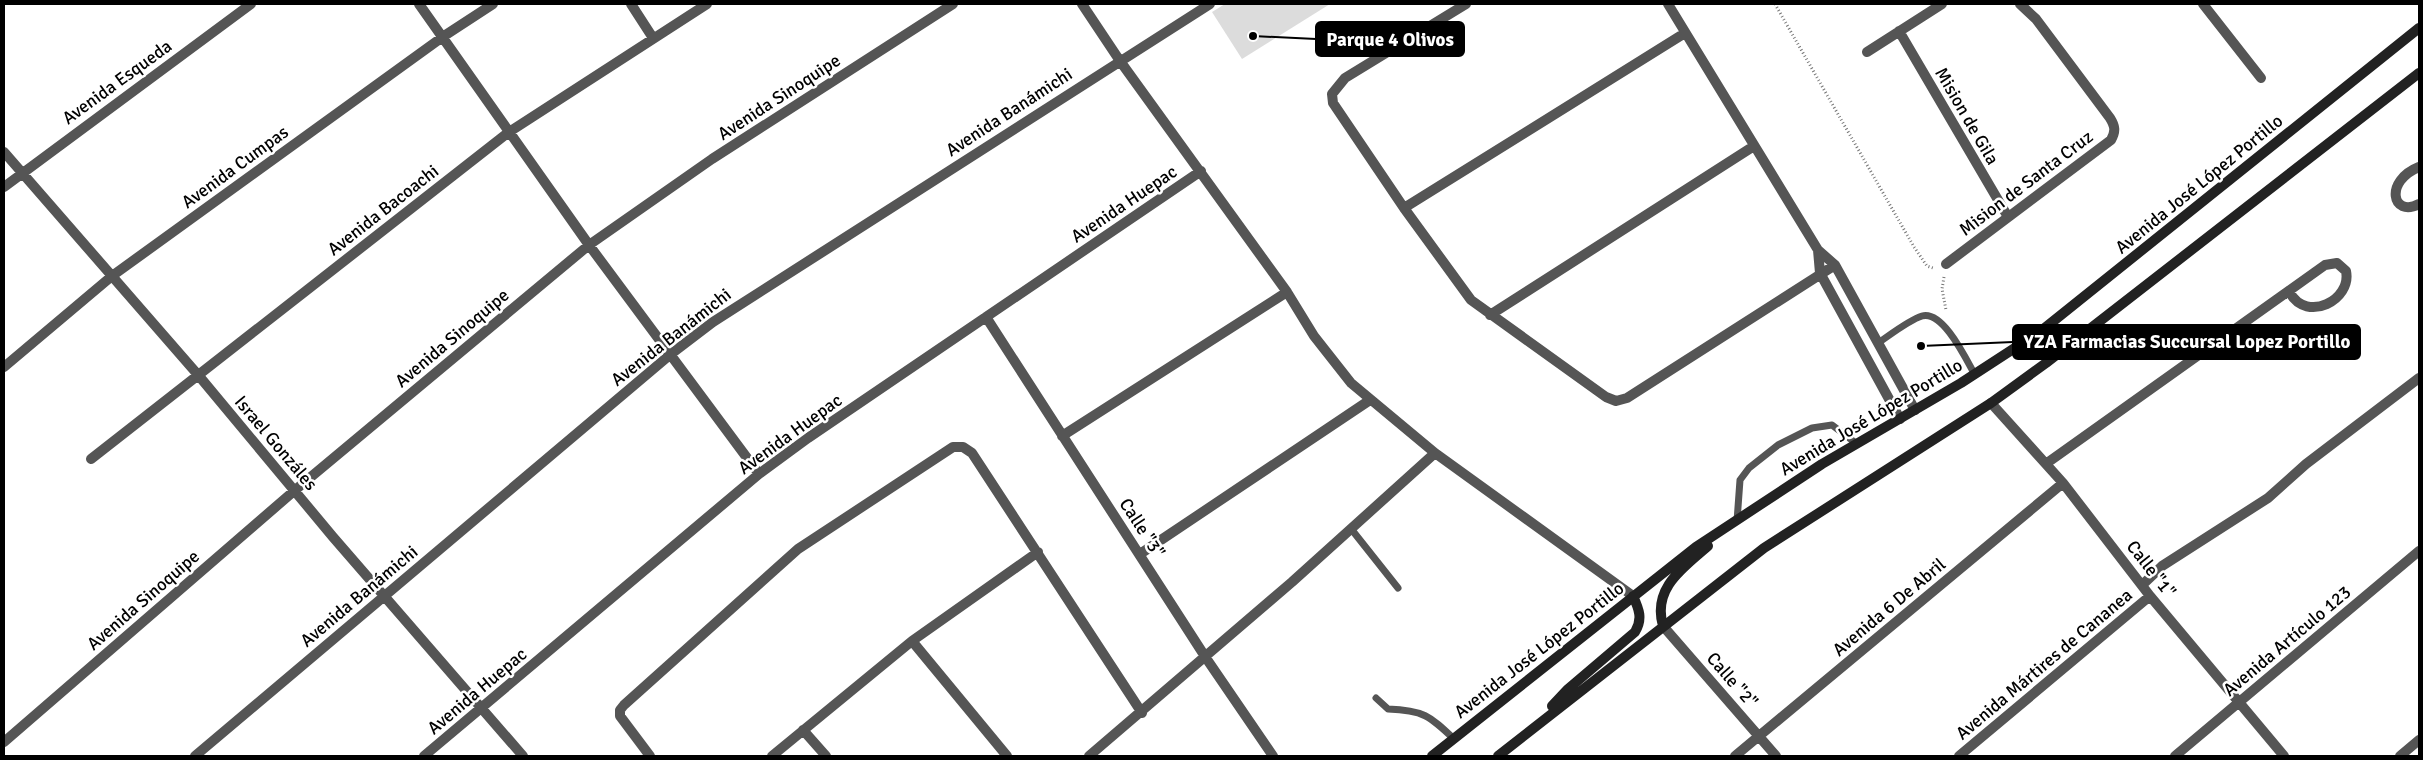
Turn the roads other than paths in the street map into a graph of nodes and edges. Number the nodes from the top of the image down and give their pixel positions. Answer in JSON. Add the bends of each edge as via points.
{"nodes":[{"id":1,"x":251,"y":4,"type":"edge"},
{"id":2,"x":419,"y":4,"type":"edge"},
{"id":3,"x":493,"y":4,"type":"edge"},
{"id":4,"x":631,"y":4,"type":"edge"},
{"id":5,"x":707,"y":4,"type":"edge"},
{"id":6,"x":954,"y":4,"type":"edge"},
{"id":7,"x":1082,"y":4,"type":"edge"},
{"id":8,"x":1210,"y":4,"type":"edge"},
{"id":9,"x":1466,"y":4,"type":"edge"},
{"id":10,"x":1668,"y":4,"type":"edge"},
{"id":11,"x":1942,"y":4,"type":"edge"},
{"id":12,"x":2020,"y":4,"type":"edge"},
{"id":13,"x":2203,"y":4,"type":"edge"},
{"id":14,"x":2419,"y":28,"type":"edge"},
{"id":15,"x":1898,"y":31,"type":"junction"},
{"id":16,"x":1685,"y":33,"type":"junction"},
{"id":17,"x":444,"y":36,"type":"junction"},
{"id":18,"x":653,"y":38,"type":"junction"},
{"id":19,"x":1867,"y":52,"type":"dead end"},
{"id":20,"x":1120,"y":61,"type":"junction"},
{"id":21,"x":2419,"y":73,"type":"edge"},
{"id":22,"x":2261,"y":78,"type":"dead end"},
{"id":23,"x":509,"y":132,"type":"junction"},
{"id":24,"x":1754,"y":146,"type":"junction"},
{"id":25,"x":4,"y":152,"type":"edge"},
{"id":26,"x":2419,"y":167,"type":"edge"},
{"id":27,"x":1201,"y":171,"type":"junction"},
{"id":28,"x":22,"y":172,"type":"junction"},
{"id":29,"x":4,"y":187,"type":"edge"},
{"id":30,"x":2419,"y":204,"type":"edge"},
{"id":31,"x":1404,"y":208,"type":"junction"},
{"id":32,"x":2008,"y":217,"type":"junction"},
{"id":33,"x":589,"y":245,"type":"junction"},
{"id":34,"x":1818,"y":250,"type":"junction"},
{"id":35,"x":1946,"y":264,"type":"dead end"},
{"id":36,"x":1835,"y":265,"type":"junction"},
{"id":37,"x":1820,"y":273,"type":"junction"},
{"id":38,"x":112,"y":276,"type":"junction"},
{"id":39,"x":1287,"y":292,"type":"junction"},
{"id":40,"x":2290,"y":292,"type":"junction"},
{"id":41,"x":1490,"y":315,"type":"junction"},
{"id":42,"x":986,"y":317,"type":"junction"},
{"id":43,"x":1878,"y":343,"type":"junction"},
{"id":44,"x":671,"y":354,"type":"junction"},
{"id":45,"x":4,"y":367,"type":"edge"},
{"id":46,"x":1975,"y":374,"type":"junction"},
{"id":47,"x":199,"y":376,"type":"junction"},
{"id":48,"x":2417,"y":383,"type":"edge"},
{"id":49,"x":1370,"y":400,"type":"junction"},
{"id":50,"x":1991,"y":402,"type":"junction"},
{"id":51,"x":1916,"y":410,"type":"junction"},
{"id":52,"x":1900,"y":419,"type":"junction"},
{"id":53,"x":1062,"y":436,"type":"junction"},
{"id":54,"x":1857,"y":444,"type":"junction"},
{"id":55,"x":1435,"y":453,"type":"junction"},
{"id":56,"x":91,"y":459,"type":"dead end"},
{"id":57,"x":2047,"y":463,"type":"junction"},
{"id":58,"x":759,"y":474,"type":"junction"},
{"id":59,"x":2064,"y":483,"type":"junction"},
{"id":60,"x":294,"y":491,"type":"junction"},
{"id":61,"x":1737,"y":521,"type":"junction"},
{"id":62,"x":1352,"y":530,"type":"junction"},
{"id":63,"x":2419,"y":551,"type":"edge"},
{"id":64,"x":1038,"y":552,"type":"junction"},
{"id":65,"x":1140,"y":554,"type":"junction"},
{"id":66,"x":2142,"y":585,"type":"junction"},
{"id":67,"x":1398,"y":588,"type":"dead end"},
{"id":68,"x":384,"y":596,"type":"junction"},
{"id":69,"x":1633,"y":596,"type":"junction"},
{"id":70,"x":2150,"y":596,"type":"junction"},
{"id":71,"x":1663,"y":626,"type":"junction"},
{"id":72,"x":912,"y":641,"type":"junction"},
{"id":73,"x":1206,"y":658,"type":"junction"},
{"id":74,"x":1376,"y":698,"type":"dead end"},
{"id":75,"x":2239,"y":702,"type":"junction"},
{"id":76,"x":482,"y":708,"type":"junction"},
{"id":77,"x":1142,"y":712,"type":"junction"},
{"id":78,"x":1533,"y":728,"type":"junction"},
{"id":79,"x":803,"y":730,"type":"junction"},
{"id":80,"x":1759,"y":736,"type":"junction"},
{"id":81,"x":1454,"y":738,"type":"junction"},
{"id":82,"x":2419,"y":740,"type":"edge"},
{"id":83,"x":4,"y":742,"type":"edge"},
{"id":84,"x":195,"y":756,"type":"edge"},
{"id":85,"x":424,"y":756,"type":"edge"},
{"id":86,"x":523,"y":756,"type":"edge"},
{"id":87,"x":650,"y":756,"type":"edge"},
{"id":88,"x":772,"y":756,"type":"edge"},
{"id":89,"x":826,"y":756,"type":"edge"},
{"id":90,"x":1007,"y":756,"type":"edge"},
{"id":91,"x":1089,"y":756,"type":"edge"},
{"id":92,"x":1273,"y":756,"type":"edge"},
{"id":93,"x":1432,"y":756,"type":"edge"},
{"id":94,"x":1498,"y":756,"type":"edge"},
{"id":95,"x":1735,"y":756,"type":"edge"},
{"id":96,"x":1776,"y":756,"type":"edge"},
{"id":97,"x":1959,"y":756,"type":"edge"},
{"id":98,"x":2175,"y":756,"type":"edge"},
{"id":99,"x":2284,"y":756,"type":"edge"},
{"id":100,"x":2400,"y":756,"type":"edge"}],
"edges":[{"from":1,"to":28,"type":"street","name":"Avenida Esqueda"},
{"from":2,"to":17,"type":"street"},
{"from":3,"to":17,"type":"street","name":"Avenida Cumpas"},
{"from":4,"to":18,"type":"street"},
{"from":5,"to":18,"type":"street","name":"Avenida Bacoachi"},
{"from":6,"to":33,"type":"street","name":"Avenida Sinoquipe","via":[[712,159]]},
{"from":7,"to":20,"type":"street"},
{"from":8,"to":20,"type":"street","name":"Avenida Banámichi"},
{"from":9,"to":31,"type":"street","via":[[1345,78],[1332,94],[1338,112]]},
{"from":10,"to":16,"type":"street"},
{"from":11,"to":15,"type":"street"},
{"from":12,"to":32,"type":"street","name":"Mision de Santa Cruz","via":[[2036,19],[2115,129],[2111,140]]},
{"from":13,"to":22,"type":"street"},
{"from":14,"to":46,"type":"main road","name":"Avenida José López Portillo","via":[[2064,313]]},
{"from":15,"to":19,"type":"street"},
{"from":15,"to":32,"type":"street","name":"Mision de Gila"},
{"from":16,"to":24,"type":"street"},
{"from":16,"to":31,"type":"street"},
{"from":17,"to":23,"type":"street"},
{"from":17,"to":38,"type":"street","name":"Avenida Cumpas"},
{"from":18,"to":23,"type":"street","name":"Avenida Bacoachi"},
{"from":20,"to":27,"type":"street"},
{"from":20,"to":44,"type":"street","name":"Avenida Banámichi","via":[[743,301]]},
{"from":21,"to":50,"type":"main road"},
{"from":23,"to":33,"type":"street"},
{"from":23,"to":47,"type":"street","name":"Avenida Bacoachi"},
{"from":24,"to":34,"type":"street"},
{"from":24,"to":41,"type":"street"},
{"from":25,"to":28,"type":"street","name":"Israel Gonzáles"},
{"from":26,"to":30,"type":"street","via":[[2400,179],[2394,192],[2401,205],[2414,207]]},
{"from":27,"to":39,"type":"street"},
{"from":27,"to":42,"type":"street","name":"Avenida Huepac"},
{"from":28,"to":29,"type":"street","name":"Avenida Esqueda"},
{"from":28,"to":38,"type":"street","name":"Israel Gonzáles"},
{"from":31,"to":41,"type":"street","via":[[1460,288]]},
{"from":32,"to":35,"type":"street","name":"Mision de Santa Cruz"},
{"from":33,"to":44,"type":"street"},
{"from":33,"to":60,"type":"street","name":"Avenida Sinoquipe"},
{"from":34,"to":36,"type":"street"},
{"from":34,"to":37,"type":"street"},
{"from":36,"to":37,"type":"street"},
{"from":36,"to":43,"type":"street"},
{"from":37,"to":41,"type":"street","via":[[1627,398],[1616,401]]},
{"from":37,"to":52,"type":"street"},
{"from":38,"to":45,"type":"street","name":"Avenida Cumpas"},
{"from":38,"to":47,"type":"street","name":"Israel Gonzáles"},
{"from":39,"to":49,"type":"street","via":[[1334,363]]},
{"from":39,"to":53,"type":"street"},
{"from":40,"to":40,"type":"street","via":[[2298,304],[2313,308],[2322,306],[2345,286],[2346,271],[2337,263],[2325,265]]},
{"from":40,"to":57,"type":"street"},
{"from":42,"to":53,"type":"street","name":"Calle \"3\""},
{"from":42,"to":58,"type":"street","name":"Avenida Huepac"},
{"from":43,"to":46,"type":"lane","via":[[1918,318],[1930,316],[1947,329]]},
{"from":43,"to":51,"type":"street"},
{"from":44,"to":58,"type":"street"},
{"from":44,"to":68,"type":"street","name":"Avenida Banámichi"},
{"from":46,"to":51,"type":"main road","name":"Avenida José López Portillo"},
{"from":47,"to":56,"type":"street","name":"Avenida Bacoachi"},
{"from":47,"to":60,"type":"street","name":"Israel Gonzáles"},
{"from":48,"to":66,"type":"street","via":[[2306,464],[2268,498],[2162,566]]},
{"from":49,"to":55,"type":"street"},
{"from":49,"to":65,"type":"street"},
{"from":50,"to":57,"type":"street","name":"Calle \"1\""},
{"from":50,"to":71,"type":"main road","via":[[1764,548]]},
{"from":51,"to":52,"type":"main road","name":"Avenida José López Portillo"},
{"from":52,"to":54,"type":"main road","name":"Avenida José López Portillo"},
{"from":53,"to":65,"type":"street","name":"Calle \"3\""},
{"from":54,"to":61,"type":"main road","name":"Avenida José López Portillo","via":[[1746,512]]},
{"from":54,"to":61,"type":"lane","via":[[1832,425],[1812,428],[1778,445],[1749,468],[1740,480]]},
{"from":55,"to":62,"type":"street"},
{"from":55,"to":69,"type":"street"},
{"from":57,"to":59,"type":"street","name":"Calle \"1\""},
{"from":58,"to":76,"type":"street","name":"Avenida Huepac"},
{"from":59,"to":66,"type":"street","name":"Calle \"1\""},
{"from":59,"to":80,"type":"street","name":"Avenida 6 De Abril"},
{"from":60,"to":68,"type":"street","name":"Israel Gonzáles"},
{"from":60,"to":83,"type":"street","name":"Avenida Sinoquipe"},
{"from":61,"to":69,"type":"main road","name":"Avenida José López Portillo","via":[[1696,547]]},
{"from":61,"to":71,"type":"main road","via":[[1672,577],[1662,604]]},
{"from":62,"to":67,"type":"lane"},
{"from":62,"to":73,"type":"street"},
{"from":63,"to":75,"type":"street","name":"Avenida Artículo 123"},
{"from":64,"to":72,"type":"street"},
{"from":64,"to":77,"type":"street"},
{"from":64,"to":87,"type":"street","via":[[972,453],[963,446],[953,447],[798,550],[624,705],[620,716]]},
{"from":65,"to":73,"type":"street","name":"Calle \"3\""},
{"from":66,"to":70,"type":"street","name":"Calle \"1\""},
{"from":68,"to":76,"type":"street","name":"Israel Gonzáles"},
{"from":68,"to":84,"type":"street","name":"Avenida Banámichi"},
{"from":69,"to":78,"type":"main road","via":[[1640,617],[1634,632],[1568,689]]},
{"from":69,"to":81,"type":"main road","name":"Avenida José López Portillo"},
{"from":70,"to":75,"type":"street","name":"Calle \"1\""},
{"from":70,"to":97,"type":"street","name":"Avenida Mártires de Cananea"},
{"from":71,"to":78,"type":"main road"},
{"from":71,"to":80,"type":"street","name":"Calle \"2\""},
{"from":72,"to":79,"type":"street"},
{"from":72,"to":90,"type":"street"},
{"from":73,"to":77,"type":"street"},
{"from":73,"to":92,"type":"street","name":"Calle \"3\""},
{"from":74,"to":81,"type":"lane","via":[[1388,709],[1429,716]]},
{"from":75,"to":98,"type":"street","name":"Avenida Artículo 123"},
{"from":75,"to":99,"type":"street","name":"Calle \"1\""},
{"from":76,"to":85,"type":"street","name":"Avenida Huepac"},
{"from":76,"to":86,"type":"street","name":"Israel Gonzáles"},
{"from":77,"to":91,"type":"street"},
{"from":78,"to":94,"type":"main road"},
{"from":79,"to":88,"type":"street"},
{"from":79,"to":89,"type":"street"},
{"from":80,"to":95,"type":"street","name":"Avenida 6 De Abril"},
{"from":80,"to":96,"type":"street","name":"Calle \"2\""},
{"from":81,"to":93,"type":"main road","name":"Avenida José López Portillo"},
{"from":82,"to":100,"type":"street"}]}
